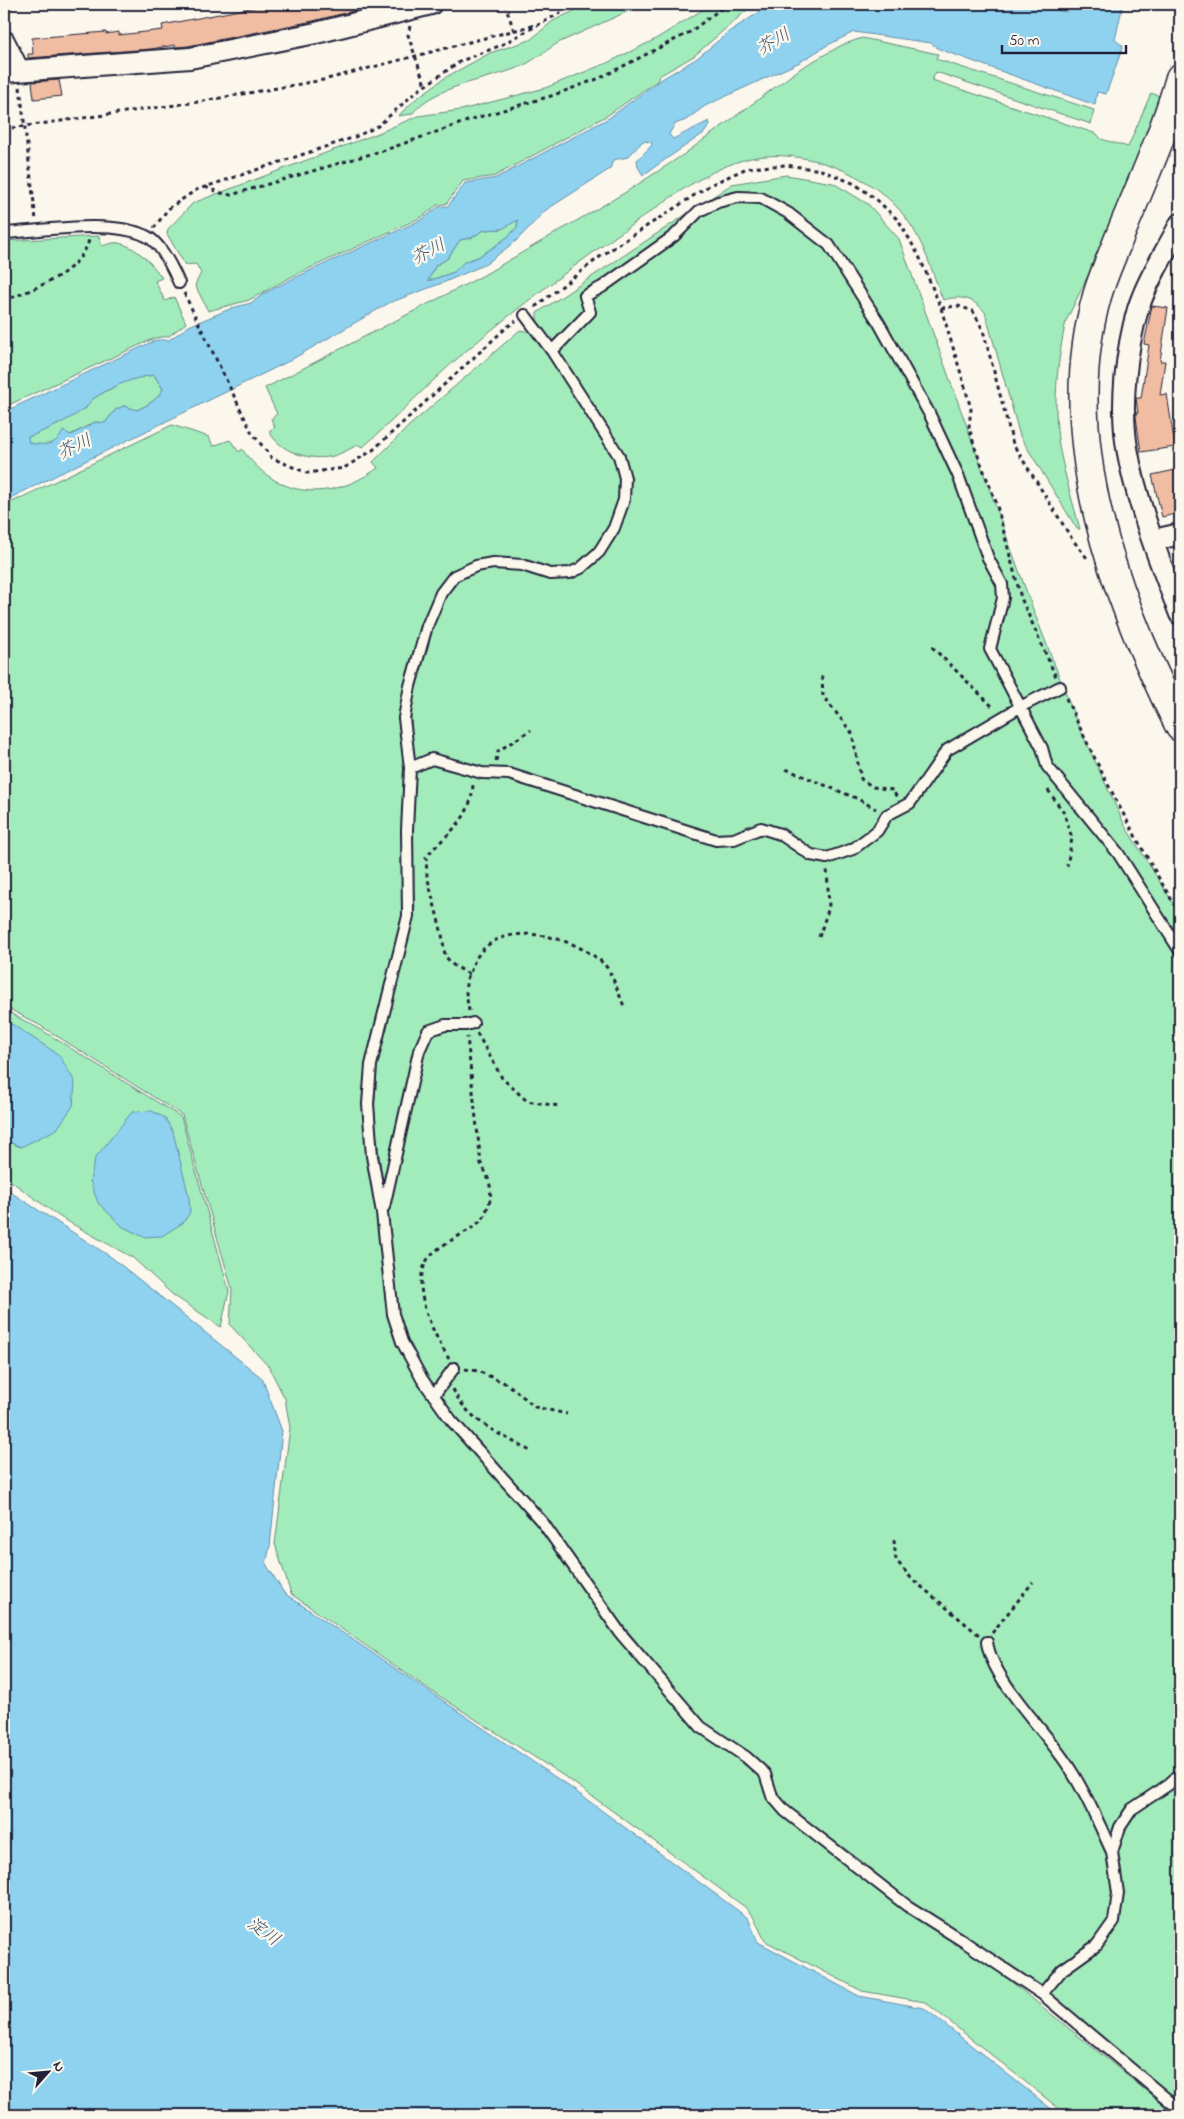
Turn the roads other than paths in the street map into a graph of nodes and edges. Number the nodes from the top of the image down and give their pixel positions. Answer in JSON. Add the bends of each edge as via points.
{"nodes":[{"id":1,"x":431,"y":4,"type":"edge"},
{"id":2,"x":4,"y":41,"type":"edge"},
{"id":3,"x":11,"y":72,"type":"edge"},
{"id":4,"x":1180,"y":78,"type":"edge"},
{"id":5,"x":1175,"y":112,"type":"edge"},
{"id":6,"x":1180,"y":224,"type":"edge"},
{"id":7,"x":4,"y":233,"type":"edge"},
{"id":8,"x":179,"y":283,"type":"road end"},
{"id":9,"x":525,"y":315,"type":"road end"},
{"id":10,"x":552,"y":351,"type":"junction"},
{"id":11,"x":1180,"y":534,"type":"edge"},
{"id":12,"x":1154,"y":540,"type":"junction"},
{"id":13,"x":1180,"y":614,"type":"edge"},
{"id":14,"x":1060,"y":687,"type":"road end"},
{"id":15,"x":1020,"y":706,"type":"junction"},
{"id":16,"x":1180,"y":727,"type":"edge"},
{"id":17,"x":410,"y":768,"type":"junction"},
{"id":18,"x":1180,"y":951,"type":"edge"},
{"id":19,"x":469,"y":1024,"type":"road end"},
{"id":20,"x":382,"y":1213,"type":"junction"},
{"id":21,"x":454,"y":1368,"type":"road end"},
{"id":22,"x":434,"y":1395,"type":"junction"},
{"id":23,"x":987,"y":1642,"type":"road end"},
{"id":24,"x":1180,"y":1774,"type":"edge"},
{"id":25,"x":1112,"y":1852,"type":"junction"},
{"id":26,"x":1042,"y":1994,"type":"junction"},
{"id":27,"x":1180,"y":2110,"type":"edge"}],
"edges":[{"from":1,"to":3,"type":"street","via":[[316,33],[190,58]]},
{"from":2,"to":3,"type":"street"},
{"from":4,"to":5,"type":"street"},
{"from":5,"to":16,"type":"street","via":[[1097,295],[1083,370],[1084,434],[1096,505],[1121,596]]},
{"from":6,"to":12,"type":"street","via":[[1150,278],[1138,309],[1125,379],[1127,446],[1137,490]]},
{"from":7,"to":8,"type":"lane","via":[[114,227],[147,236],[168,260]]},
{"from":9,"to":10,"type":"lane"},
{"from":10,"to":15,"type":"lane","via":[[590,312],[585,296],[674,236],[699,211],[738,197],[761,198],[788,213],[829,246],[879,324],[930,415],[958,475],[988,558],[1002,584],[1003,598],[990,649]]},
{"from":10,"to":17,"type":"lane","via":[[619,456],[625,478],[624,500],[614,528],[599,552],[576,571],[550,574],[522,565],[493,563],[476,566],[454,576],[437,601],[410,686],[404,718]]},
{"from":11,"to":12,"type":"street"},
{"from":12,"to":13,"type":"street"},
{"from":14,"to":15,"type":"lane"},
{"from":15,"to":17,"type":"lane","via":[[947,750],[910,803],[887,815],[877,831],[853,849],[827,858],[811,855],[780,834],[761,828],[734,839],[716,840],[509,774],[478,772],[432,758]]},
{"from":15,"to":18,"type":"lane","via":[[1042,748],[1047,766],[1118,853]]},
{"from":17,"to":20,"type":"lane","via":[[408,916],[371,1065],[368,1104],[372,1156]]},
{"from":19,"to":20,"type":"lane","via":[[446,1025],[428,1031],[419,1051]]},
{"from":20,"to":22,"type":"lane","via":[[392,1314],[402,1342]]},
{"from":21,"to":22,"type":"lane"},
{"from":22,"to":26,"type":"lane","via":[[451,1420],[543,1523],[621,1634],[701,1726],[765,1774],[772,1796],[785,1811],[906,1905]]},
{"from":23,"to":25,"type":"lane","via":[[988,1653],[998,1673],[1070,1769]]},
{"from":24,"to":25,"type":"lane","via":[[1132,1809],[1120,1827]]},
{"from":25,"to":26,"type":"lane","via":[[1118,1893],[1114,1921],[1097,1945],[1062,1970]]},
{"from":26,"to":27,"type":"lane"}]}
